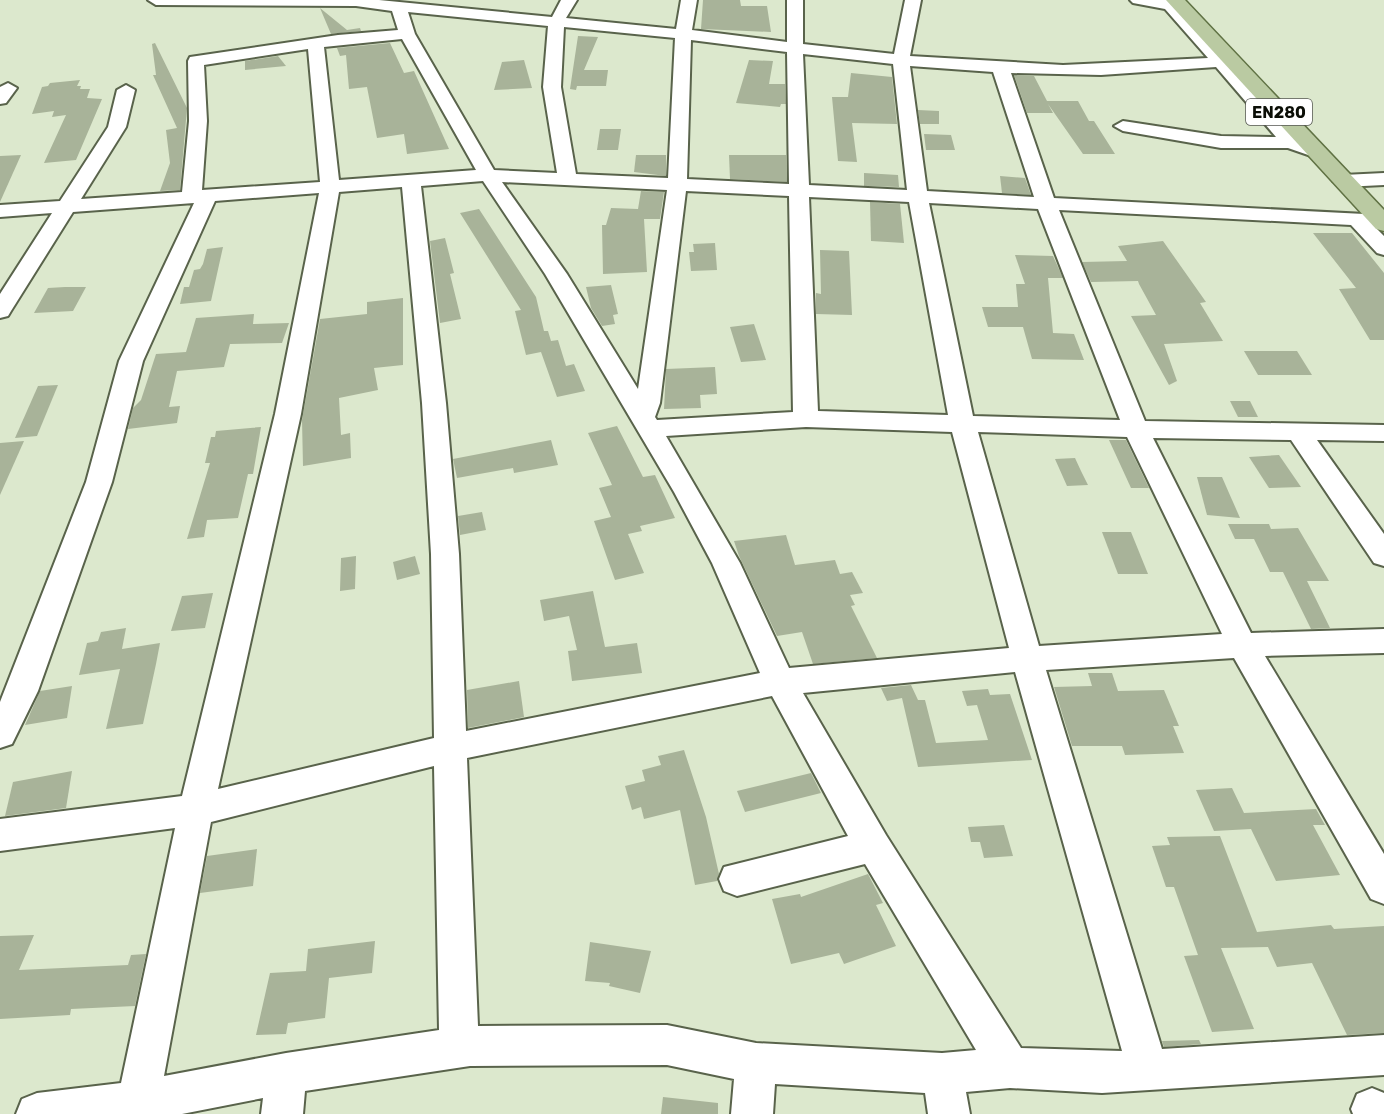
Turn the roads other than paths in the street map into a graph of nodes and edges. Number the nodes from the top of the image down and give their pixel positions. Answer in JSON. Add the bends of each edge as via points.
{"nodes":[{"id":1,"x":156,"y":0,"type":"edge"},
{"id":2,"x":568,"y":0,"type":"edge"},
{"id":3,"x":689,"y":0,"type":"edge"},
{"id":4,"x":795,"y":0,"type":"edge"},
{"id":5,"x":913,"y":0,"type":"edge"},
{"id":6,"x":1138,"y":0,"type":"edge"},
{"id":7,"x":346,"y":1,"type":"edge"},
{"id":8,"x":1176,"y":4,"type":"edge"},
{"id":9,"x":442,"y":6,"type":"edge"},
{"id":10,"x":399,"y":8,"type":"junction"},
{"id":11,"x":556,"y":23,"type":"junction"},
{"id":12,"x":407,"y":34,"type":"junction"},
{"id":13,"x":683,"y":34,"type":"junction"},
{"id":14,"x":316,"y":43,"type":"junction"},
{"id":15,"x":795,"y":48,"type":"junction"},
{"id":16,"x":901,"y":60,"type":"junction"},
{"id":17,"x":1220,"y":62,"type":"junction"},
{"id":18,"x":1000,"y":67,"type":"junction"},
{"id":19,"x":126,"y":90,"type":"dead end"},
{"id":20,"x":1123,"y":126,"type":"dead end"},
{"id":21,"x":1290,"y":142,"type":"junction"},
{"id":22,"x":1314,"y":151,"type":"junction"},
{"id":23,"x":488,"y":175,"type":"junction"},
{"id":24,"x":1384,"y":180,"type":"edge"},
{"id":25,"x":568,"y":181,"type":"junction"},
{"id":26,"x":1343,"y":181,"type":"junction"},
{"id":27,"x":411,"y":182,"type":"junction"},
{"id":28,"x":677,"y":186,"type":"junction"},
{"id":29,"x":330,"y":188,"type":"junction"},
{"id":30,"x":798,"y":190,"type":"junction"},
{"id":31,"x":199,"y":198,"type":"junction"},
{"id":32,"x":918,"y":198,"type":"junction"},
{"id":33,"x":1046,"y":204,"type":"junction"},
{"id":34,"x":67,"y":207,"type":"junction"},
{"id":35,"x":0,"y":211,"type":"edge"},
{"id":36,"x":1358,"y":220,"type":"junction"},
{"id":37,"x":1383,"y":222,"type":"edge"},
{"id":38,"x":1384,"y":249,"type":"edge"},
{"id":39,"x":0,"y":311,"type":"edge"},
{"id":40,"x":806,"y":419,"type":"junction"},
{"id":41,"x":645,"y":423,"type":"junction"},
{"id":42,"x":963,"y":425,"type":"junction"},
{"id":43,"x":1136,"y":429,"type":"junction"},
{"id":44,"x":1299,"y":433,"type":"junction"},
{"id":45,"x":1384,"y":433,"type":"edge"},
{"id":46,"x":1384,"y":556,"type":"edge"},
{"id":47,"x":1384,"y":641,"type":"edge"},
{"id":48,"x":1242,"y":645,"type":"junction"},
{"id":49,"x":1027,"y":659,"type":"junction"},
{"id":50,"x":780,"y":681,"type":"junction"},
{"id":51,"x":0,"y":734,"type":"edge"},
{"id":52,"x":449,"y":748,"type":"junction"},
{"id":53,"x":196,"y":810,"type":"junction"},
{"id":54,"x":0,"y":834,"type":"edge"},
{"id":55,"x":873,"y":846,"type":"junction"},
{"id":56,"x":737,"y":879,"type":"dead end"},
{"id":57,"x":1384,"y":887,"type":"edge"},
{"id":58,"x":459,"y":1048,"type":"junction"},
{"id":59,"x":1384,"y":1055,"type":"edge"},
{"id":60,"x":756,"y":1063,"type":"junction"},
{"id":61,"x":1010,"y":1068,"type":"junction"},
{"id":62,"x":1148,"y":1070,"type":"junction"},
{"id":63,"x":286,"y":1073,"type":"junction"},
{"id":64,"x":942,"y":1073,"type":"junction"},
{"id":65,"x":138,"y":1102,"type":"junction"},
{"id":66,"x":37,"y":1114,"type":"edge"},
{"id":67,"x":282,"y":1114,"type":"edge"},
{"id":68,"x":752,"y":1114,"type":"edge"},
{"id":69,"x":950,"y":1114,"type":"edge"}],
"edges":[{"from":1,"to":7,"type":"street"},
{"from":2,"to":11,"type":"street"},
{"from":3,"to":13,"type":"street"},
{"from":4,"to":15,"type":"street"},
{"from":5,"to":16,"type":"street"},
{"from":6,"to":8,"type":"street"},
{"from":7,"to":10,"type":"street"},
{"from":8,"to":17,"type":"street"},
{"from":8,"to":22,"type":"main road","number":"EN280"},
{"from":9,"to":10,"type":"street"},
{"from":9,"to":11,"type":"street"},
{"from":10,"to":12,"type":"street"},
{"from":11,"to":13,"type":"street"},
{"from":11,"to":25,"type":"street","via":[[552,87]]},
{"from":12,"to":14,"type":"street"},
{"from":12,"to":23,"type":"street"},
{"from":13,"to":15,"type":"street"},
{"from":13,"to":28,"type":"street"},
{"from":14,"to":29,"type":"street"},
{"from":14,"to":31,"type":"street","via":[[196,61]]},
{"from":15,"to":16,"type":"street"},
{"from":15,"to":30,"type":"street"},
{"from":16,"to":18,"type":"street"},
{"from":16,"to":32,"type":"street"},
{"from":17,"to":18,"type":"street","via":[[1100,70]]},
{"from":17,"to":21,"type":"street"},
{"from":18,"to":33,"type":"street"},
{"from":19,"to":34,"type":"street","via":[[117,127]]},
{"from":20,"to":21,"type":"street","via":[[1221,142]]},
{"from":21,"to":22,"type":"street"},
{"from":22,"to":26,"type":"main road","number":"EN280"},
{"from":23,"to":25,"type":"street"},
{"from":23,"to":27,"type":"street"},
{"from":23,"to":41,"type":"street","via":[[556,274]]},
{"from":24,"to":26,"type":"street"},
{"from":25,"to":28,"type":"street"},
{"from":26,"to":37,"type":"main road","number":"EN280"},
{"from":27,"to":29,"type":"street"},
{"from":27,"to":52,"type":"street","via":[[445,554]]},
{"from":28,"to":30,"type":"street"},
{"from":28,"to":41,"type":"street"},
{"from":29,"to":31,"type":"street"},
{"from":29,"to":53,"type":"street","via":[[288,414]]},
{"from":30,"to":32,"type":"street"},
{"from":30,"to":40,"type":"street"},
{"from":31,"to":34,"type":"street"},
{"from":31,"to":51,"type":"street","via":[[131,361],[99,482],[22,691]]},
{"from":32,"to":33,"type":"street"},
{"from":32,"to":42,"type":"street"},
{"from":33,"to":36,"type":"street"},
{"from":33,"to":43,"type":"street"},
{"from":34,"to":35,"type":"street"},
{"from":34,"to":39,"type":"street"},
{"from":36,"to":37,"type":"street"},
{"from":36,"to":38,"type":"street"},
{"from":40,"to":41,"type":"street"},
{"from":40,"to":42,"type":"street"},
{"from":41,"to":50,"type":"street","via":[[726,563]]},
{"from":42,"to":43,"type":"street"},
{"from":42,"to":49,"type":"street"},
{"from":43,"to":44,"type":"street"},
{"from":43,"to":48,"type":"street"},
{"from":44,"to":45,"type":"street"},
{"from":44,"to":46,"type":"street"},
{"from":47,"to":48,"type":"street"},
{"from":48,"to":49,"type":"street"},
{"from":48,"to":57,"type":"street"},
{"from":49,"to":50,"type":"street"},
{"from":49,"to":62,"type":"street"},
{"from":50,"to":52,"type":"street"},
{"from":50,"to":55,"type":"street"},
{"from":52,"to":53,"type":"street"},
{"from":52,"to":58,"type":"street"},
{"from":53,"to":54,"type":"street"},
{"from":53,"to":65,"type":"street"},
{"from":55,"to":56,"type":"street"},
{"from":55,"to":61,"type":"street"},
{"from":58,"to":60,"type":"street","via":[[667,1045]]},
{"from":58,"to":63,"type":"street"},
{"from":59,"to":62,"type":"street"},
{"from":60,"to":64,"type":"street"},
{"from":60,"to":68,"type":"street"},
{"from":61,"to":62,"type":"street","via":[[1102,1073]]},
{"from":61,"to":64,"type":"street"},
{"from":63,"to":65,"type":"street"},
{"from":63,"to":67,"type":"street"},
{"from":64,"to":69,"type":"street"},
{"from":65,"to":66,"type":"street"}]}
